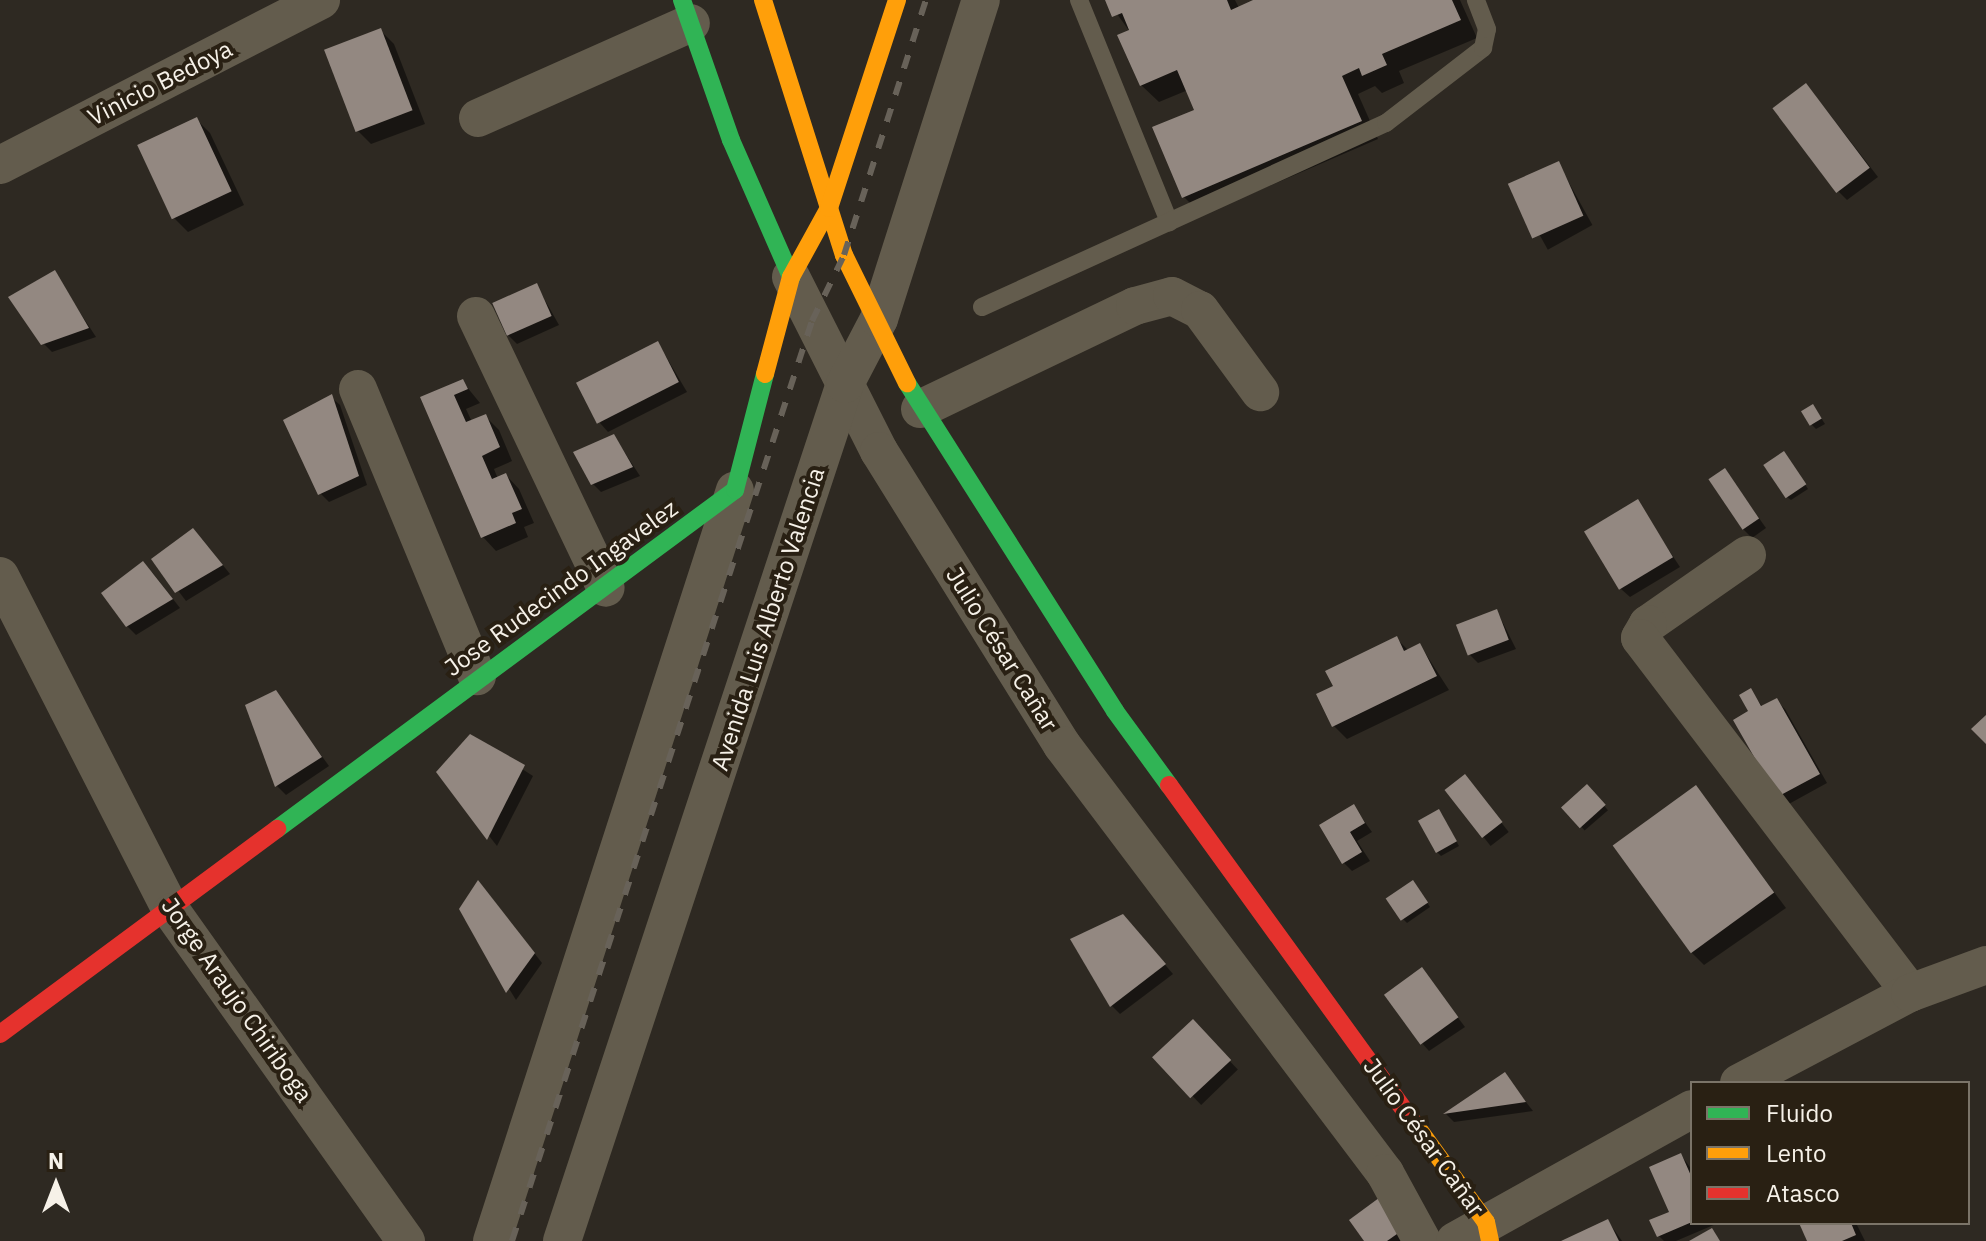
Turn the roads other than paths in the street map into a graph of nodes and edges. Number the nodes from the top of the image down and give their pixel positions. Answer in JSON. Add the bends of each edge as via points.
{"nodes":[{"id":1,"x":321,"y":0,"type":"edge"},
{"id":2,"x":763,"y":0,"type":"edge"},
{"id":3,"x":897,"y":0,"type":"edge"},
{"id":4,"x":981,"y":0,"type":"edge"},
{"id":5,"x":1079,"y":0,"type":"edge"},
{"id":6,"x":1476,"y":0,"type":"edge"},
{"id":7,"x":686,"y":12,"type":"edge"},
{"id":8,"x":478,"y":118,"type":"dead end"},
{"id":9,"x":0,"y":165,"type":"edge"},
{"id":10,"x":829,"y":208,"type":"junction"},
{"id":11,"x":1169,"y":222,"type":"junction"},
{"id":12,"x":791,"y":277,"type":"junction"},
{"id":13,"x":982,"y":307,"type":"dead end"},
{"id":14,"x":476,"y":316,"type":"dead end"},
{"id":15,"x":879,"y":319,"type":"junction"},
{"id":16,"x":845,"y":384,"type":"junction"},
{"id":17,"x":358,"y":389,"type":"dead end"},
{"id":18,"x":1260,"y":392,"type":"dead end"},
{"id":19,"x":920,"y":409,"type":"junction"},
{"id":20,"x":735,"y":490,"type":"junction"},
{"id":21,"x":1747,"y":555,"type":"dead end"},
{"id":22,"x":0,"y":576,"type":"edge"},
{"id":23,"x":606,"y":588,"type":"junction"},
{"id":24,"x":477,"y":676,"type":"junction"},
{"id":25,"x":172,"y":912,"type":"junction"},
{"id":26,"x":1986,"y":965,"type":"edge"},
{"id":27,"x":1910,"y":993,"type":"junction"},
{"id":28,"x":0,"y":1034,"type":"edge"},
{"id":29,"x":1743,"y":1081,"type":"edge"},
{"id":30,"x":1690,"y":1110,"type":"edge"},
{"id":31,"x":1477,"y":1235,"type":"edge"},
{"id":32,"x":406,"y":1241,"type":"edge"},
{"id":33,"x":492,"y":1241,"type":"edge"},
{"id":34,"x":562,"y":1241,"type":"edge"},
{"id":35,"x":1422,"y":1241,"type":"edge"}],
"edges":[{"from":1,"to":9,"type":"street","name":"Vinicio Bedoya"},
{"from":2,"to":10,"type":"street","name":"Julio César Cañar"},
{"from":3,"to":10,"type":"street"},
{"from":4,"to":15,"type":"street","name":"Avenida Luis Alberto Valencia"},
{"from":5,"to":11,"type":"lane"},
{"from":6,"to":11,"type":"lane","via":[[1487,29],[1483,48],[1396,117]]},
{"from":7,"to":8,"type":"street"},
{"from":7,"to":12,"type":"street","name":"Julio César Cañar","via":[[731,140]]},
{"from":10,"to":12,"type":"street"},
{"from":10,"to":15,"type":"street","name":"Julio César Cañar","via":[[844,255]]},
{"from":11,"to":13,"type":"lane"},
{"from":12,"to":16,"type":"street","name":"Julio César Cañar"},
{"from":12,"to":20,"type":"street"},
{"from":14,"to":23,"type":"street"},
{"from":15,"to":16,"type":"street","name":"Avenida Luis Alberto Valencia"},
{"from":15,"to":19,"type":"street","name":"Julio César Cañar"},
{"from":16,"to":34,"type":"street","name":"Avenida Luis Alberto Valencia"},
{"from":16,"to":35,"type":"street","name":"Julio César Cañar","via":[[879,451],[1062,745],[1385,1173]]},
{"from":17,"to":24,"type":"street"},
{"from":18,"to":19,"type":"street","via":[[1200,310],[1172,296],[1135,306]]},
{"from":19,"to":31,"type":"street","name":"Julio César Cañar","via":[[1115,711]]},
{"from":20,"to":23,"type":"street","name":"Jose Rudecindo Ingavelez"},
{"from":20,"to":33,"type":"street"},
{"from":21,"to":27,"type":"street","via":[[1648,624],[1640,638]]},
{"from":22,"to":25,"type":"street","name":"Jorge Araujo Chiriboga"},
{"from":23,"to":24,"type":"street","name":"Jose Rudecindo Ingavelez"},
{"from":24,"to":25,"type":"street","name":"Jose Rudecindo Ingavelez"},
{"from":25,"to":28,"type":"street","name":"Jose Rudecindo Ingavelez"},
{"from":25,"to":32,"type":"street","name":"Jorge Araujo Chiriboga"},
{"from":26,"to":27,"type":"street"},
{"from":27,"to":29,"type":"street"},
{"from":30,"to":31,"type":"street"}]}
